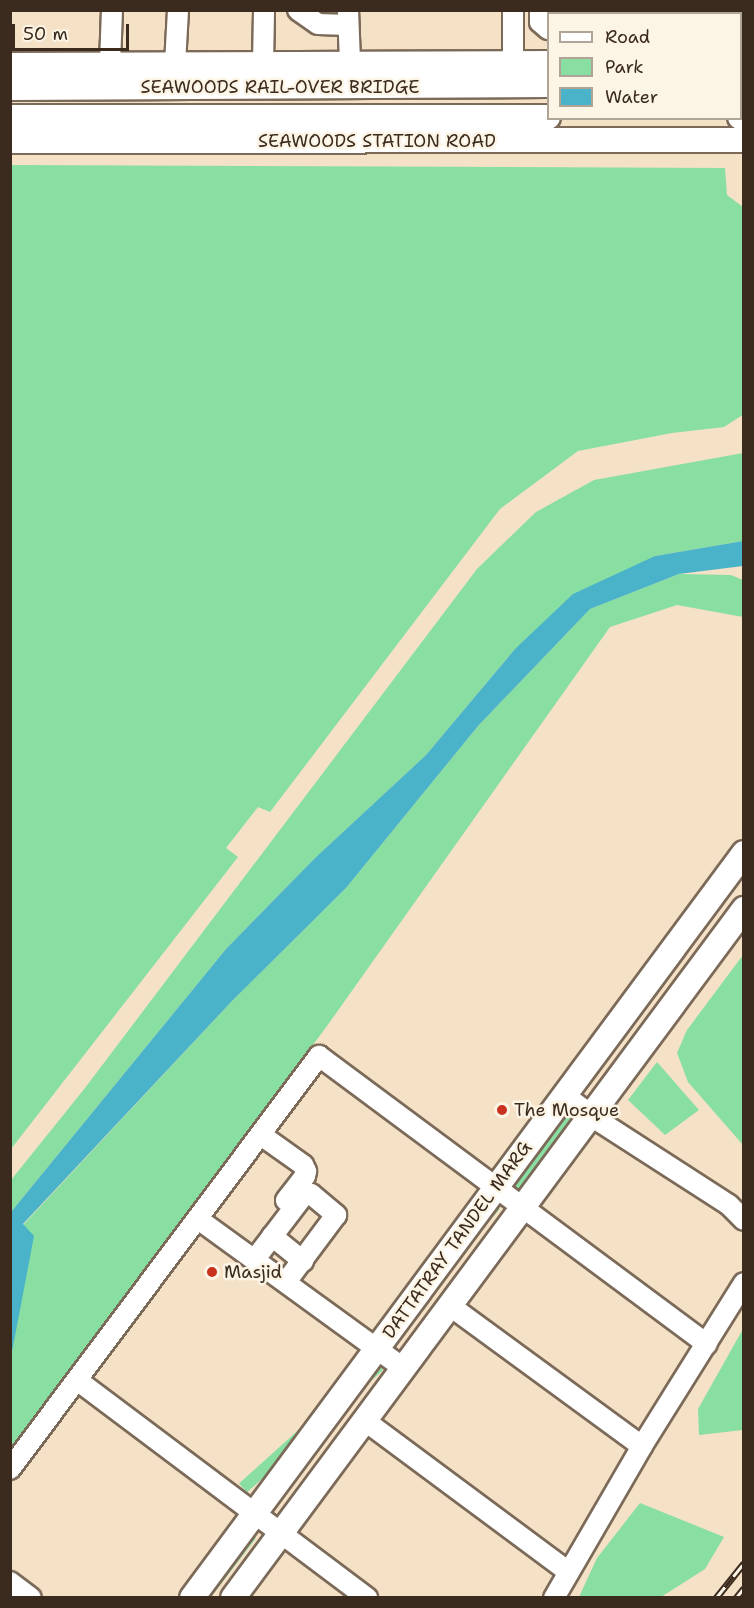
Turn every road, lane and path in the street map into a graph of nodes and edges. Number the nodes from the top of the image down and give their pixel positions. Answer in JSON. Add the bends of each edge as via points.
{"nodes":[{"id":1,"x":112,"y":10,"type":"edge"},
{"id":2,"x":178,"y":10,"type":"edge"},
{"id":3,"x":264,"y":10,"type":"edge"},
{"id":4,"x":298,"y":10,"type":"edge"},
{"id":5,"x":513,"y":10,"type":"edge"},
{"id":6,"x":540,"y":10,"type":"edge"},
{"id":7,"x":348,"y":18,"type":"edge"},
{"id":8,"x":547,"y":27,"type":"edge"},
{"id":9,"x":350,"y":63,"type":"junction"},
{"id":10,"x":513,"y":63,"type":"junction"},
{"id":11,"x":547,"y":63,"type":"edge"},
{"id":12,"x":110,"y":64,"type":"junction"},
{"id":13,"x":175,"y":64,"type":"junction"},
{"id":14,"x":263,"y":64,"type":"junction"},
{"id":15,"x":10,"y":65,"type":"edge"},
{"id":16,"x":547,"y":85,"type":"edge"},
{"id":17,"x":10,"y":88,"type":"edge"},
{"id":18,"x":10,"y":117,"type":"edge"},
{"id":19,"x":547,"y":117,"type":"edge"},
{"id":20,"x":744,"y":140,"type":"edge"},
{"id":21,"x":10,"y":141,"type":"edge"},
{"id":22,"x":744,"y":853,"type":"edge"},
{"id":23,"x":744,"y":909,"type":"edge"},
{"id":24,"x":564,"y":1095,"type":"junction"},
{"id":25,"x":591,"y":1114,"type":"junction"},
{"id":26,"x":261,"y":1135,"type":"junction"},
{"id":27,"x":495,"y":1187,"type":"junction"},
{"id":28,"x":522,"y":1207,"type":"junction"},
{"id":29,"x":198,"y":1219,"type":"junction"},
{"id":30,"x":744,"y":1220,"type":"edge"},
{"id":31,"x":272,"y":1236,"type":"junction"},
{"id":32,"x":250,"y":1256,"type":"junction"},
{"id":33,"x":303,"y":1261,"type":"junction"},
{"id":34,"x":286,"y":1282,"type":"junction"},
{"id":35,"x":744,"y":1283,"type":"edge"},
{"id":36,"x":449,"y":1305,"type":"junction"},
{"id":37,"x":707,"y":1344,"type":"junction"},
{"id":38,"x":376,"y":1349,"type":"junction"},
{"id":39,"x":403,"y":1368,"type":"junction"},
{"id":40,"x":77,"y":1380,"type":"junction"},
{"id":41,"x":364,"y":1420,"type":"junction"},
{"id":42,"x":642,"y":1446,"type":"junction"},
{"id":43,"x":10,"y":1469,"type":"edge"},
{"id":44,"x":255,"y":1513,"type":"junction"},
{"id":45,"x":281,"y":1533,"type":"junction"},
{"id":46,"x":569,"y":1572,"type":"junction"},
{"id":47,"x":10,"y":1582,"type":"edge"},
{"id":48,"x":31,"y":1598,"type":"edge"},
{"id":49,"x":192,"y":1598,"type":"edge"},
{"id":50,"x":233,"y":1598,"type":"edge"},
{"id":51,"x":367,"y":1598,"type":"edge"},
{"id":52,"x":554,"y":1598,"type":"edge"}],
"edges":[{"from":1,"to":12,"type":"street"},
{"from":2,"to":13,"type":"street"},
{"from":3,"to":14,"type":"street"},
{"from":4,"to":7,"type":"street","via":[[318,24]]},
{"from":5,"to":10,"type":"street"},
{"from":6,"to":8,"type":"street","via":[[540,22]]},
{"from":7,"to":9,"type":"street"},
{"from":9,"to":10,"type":"main road"},
{"from":9,"to":14,"type":"main road"},
{"from":10,"to":11,"type":"main road"},
{"from":12,"to":13,"type":"main road"},
{"from":12,"to":15,"type":"main road"},
{"from":13,"to":14,"type":"main road"},
{"from":16,"to":17,"type":"main road","name":"SEAWOODS RAIL-OVER BRIDGE"},
{"from":18,"to":19,"type":"main road","name":"SEAWOODS RAIL-OVER BRIDGE"},
{"from":20,"to":21,"type":"main road","name":"SEAWOODS STATION ROAD"},
{"from":22,"to":24,"type":"main road","name":"DATTATRAY TANDEL MARG"},
{"from":23,"to":25,"type":"main road","name":"DATTATRAY TANDEL MARG"},
{"from":24,"to":25,"type":"street"},
{"from":24,"to":27,"type":"main road","name":"DATTATRAY TANDEL MARG"},
{"from":25,"to":28,"type":"main road","name":"DATTATRAY TANDEL MARG"},
{"from":25,"to":30,"type":"street","via":[[729,1205]]},
{"from":26,"to":27,"type":"street","via":[[319,1056]]},
{"from":26,"to":29,"type":"street"},
{"from":26,"to":32,"type":"street","via":[[306,1171]]},
{"from":27,"to":28,"type":"street"},
{"from":27,"to":38,"type":"main road","name":"DATTATRAY TANDEL MARG"},
{"from":28,"to":36,"type":"main road","name":"DATTATRAY TANDEL MARG"},
{"from":28,"to":37,"type":"street"},
{"from":29,"to":32,"type":"street"},
{"from":29,"to":40,"type":"street"},
{"from":31,"to":32,"type":"street"},
{"from":31,"to":33,"type":"street"},
{"from":31,"to":33,"type":"street","via":[[306,1193],[335,1212],[334,1220]]},
{"from":32,"to":34,"type":"street"},
{"from":33,"to":34,"type":"street"},
{"from":34,"to":38,"type":"street"},
{"from":35,"to":37,"type":"street"},
{"from":36,"to":39,"type":"main road","name":"DATTATRAY TANDEL MARG"},
{"from":36,"to":42,"type":"street"},
{"from":37,"to":42,"type":"street"},
{"from":38,"to":39,"type":"street"},
{"from":38,"to":44,"type":"main road","name":"DATTATRAY TANDEL MARG"},
{"from":39,"to":41,"type":"main road","name":"DATTATRAY TANDEL MARG"},
{"from":40,"to":43,"type":"street"},
{"from":40,"to":44,"type":"street"},
{"from":41,"to":45,"type":"main road","name":"DATTATRAY TANDEL MARG"},
{"from":41,"to":46,"type":"street"},
{"from":42,"to":46,"type":"street"},
{"from":44,"to":45,"type":"street"},
{"from":44,"to":49,"type":"main road","name":"DATTATRAY TANDEL MARG"},
{"from":45,"to":50,"type":"main road","name":"DATTATRAY TANDEL MARG"},
{"from":45,"to":51,"type":"street"},
{"from":46,"to":52,"type":"street"},
{"from":47,"to":48,"type":"street"}]}
